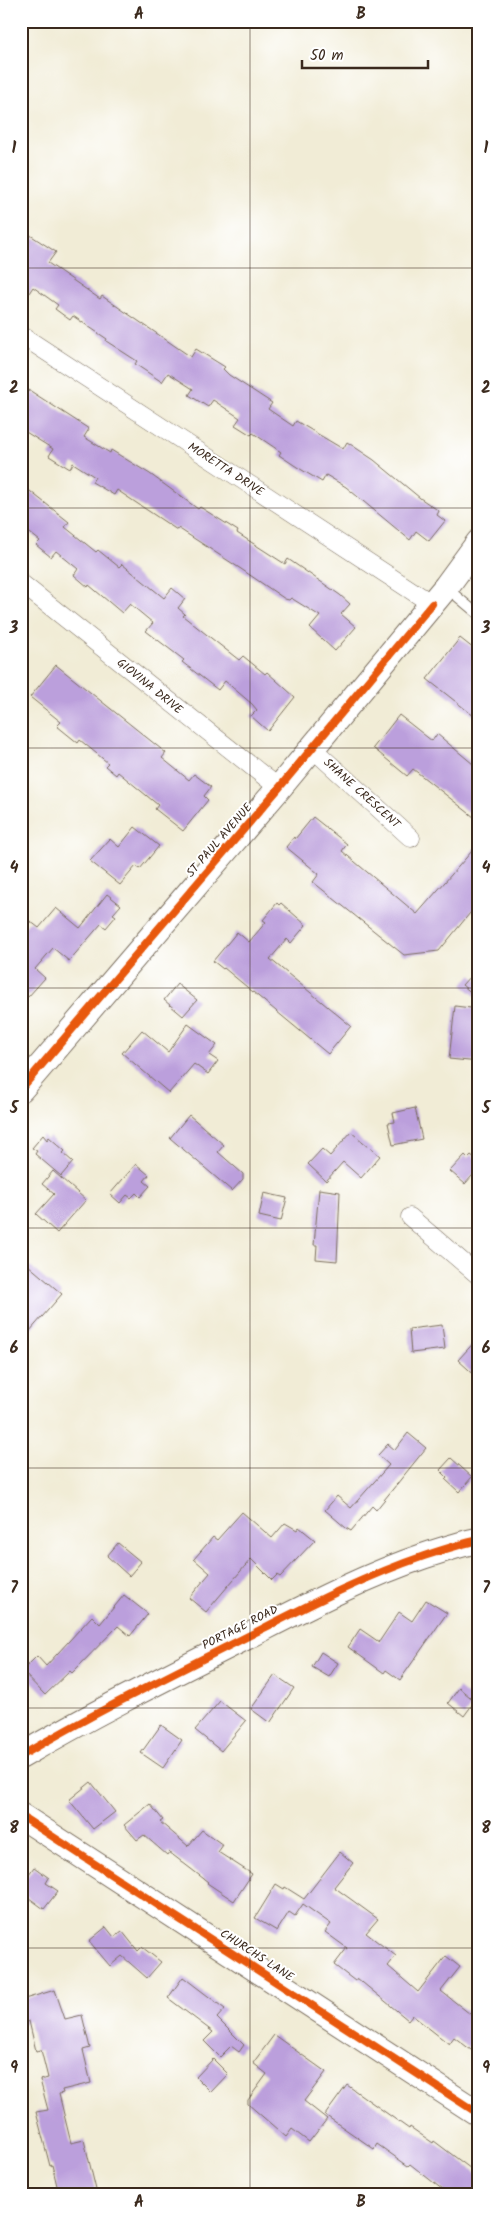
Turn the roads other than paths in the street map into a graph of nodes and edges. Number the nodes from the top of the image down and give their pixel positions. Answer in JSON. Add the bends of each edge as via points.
{"nodes":[{"id":1,"x":21,"y":335,"type":"edge"},
{"id":2,"x":479,"y":542,"type":"edge"},
{"id":3,"x":21,"y":583,"type":"edge"},
{"id":4,"x":439,"y":596,"type":"junction"},
{"id":5,"x":479,"y":615,"type":"edge"},
{"id":6,"x":312,"y":749,"type":"junction"},
{"id":7,"x":279,"y":788,"type":"junction"},
{"id":8,"x":411,"y":838,"type":"dead end"},
{"id":9,"x":21,"y":1088,"type":"edge"},
{"id":10,"x":410,"y":1216,"type":"dead end"},
{"id":11,"x":479,"y":1276,"type":"edge"},
{"id":12,"x":479,"y":1540,"type":"edge"},
{"id":13,"x":21,"y":1756,"type":"edge"},
{"id":14,"x":21,"y":1816,"type":"edge"},
{"id":15,"x":479,"y":2114,"type":"edge"}],
"edges":[{"from":1,"to":4,"type":"street","name":"MORETTA DRIVE"},
{"from":2,"to":4,"type":"street","name":"ST PAUL AVENUE"},
{"from":3,"to":7,"type":"street","name":"GIOVINA DRIVE"},
{"from":4,"to":5,"type":"lane"},
{"from":4,"to":6,"type":"street","name":"ST PAUL AVENUE"},
{"from":6,"to":7,"type":"street","name":"ST PAUL AVENUE"},
{"from":6,"to":8,"type":"street","name":"SHANE CRESCENT"},
{"from":7,"to":9,"type":"street","name":"ST PAUL AVENUE"},
{"from":10,"to":11,"type":"street"},
{"from":12,"to":13,"type":"street","name":"PORTAGE ROAD","via":[[387,1569],[328,1596],[150,1685]]},
{"from":14,"to":15,"type":"street","name":"CHURCHS LANE"}]}
